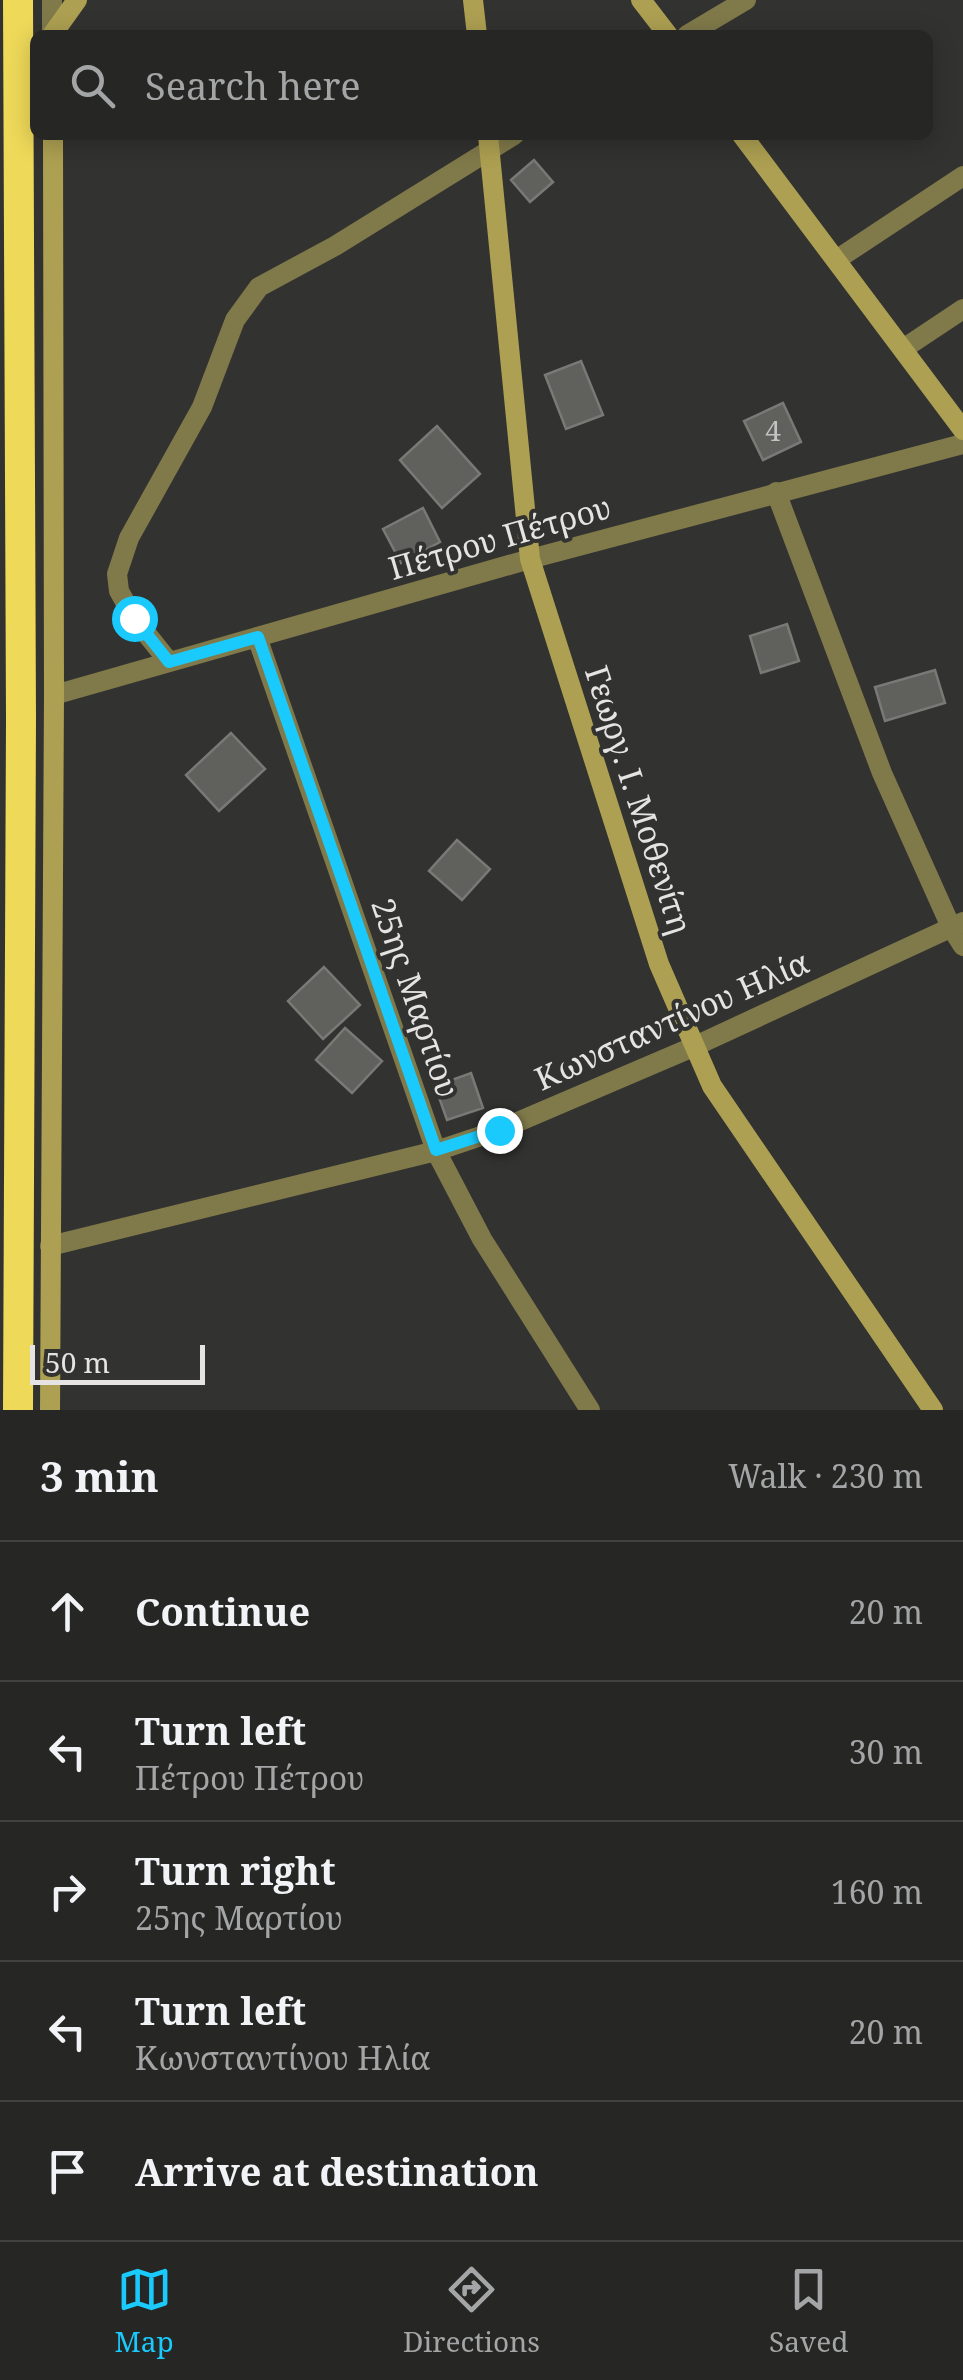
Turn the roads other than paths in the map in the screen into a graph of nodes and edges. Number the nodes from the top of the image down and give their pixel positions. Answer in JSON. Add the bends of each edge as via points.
{"nodes":[{"id":1,"x":18,"y":0,"type":"edge"},
{"id":2,"x":52,"y":0,"type":"edge"},
{"id":3,"x":78,"y":0,"type":"edge"},
{"id":4,"x":473,"y":0,"type":"edge"},
{"id":5,"x":642,"y":0,"type":"edge"},
{"id":6,"x":746,"y":0,"type":"edge"},
{"id":7,"x":52,"y":30,"type":"edge"},
{"id":8,"x":56,"y":30,"type":"edge"},
{"id":9,"x":476,"y":30,"type":"edge"},
{"id":10,"x":664,"y":30,"type":"edge"},
{"id":11,"x":695,"y":30,"type":"edge"},
{"id":12,"x":53,"y":140,"type":"edge"},
{"id":13,"x":746,"y":140,"type":"edge"},
{"id":14,"x":489,"y":142,"type":"edge"},
{"id":15,"x":963,"y":176,"type":"edge"},
{"id":16,"x":836,"y":260,"type":"junction"},
{"id":17,"x":963,"y":308,"type":"edge"},
{"id":18,"x":903,"y":350,"type":"junction"},
{"id":19,"x":963,"y":430,"type":"edge"},
{"id":20,"x":963,"y":444,"type":"edge"},
{"id":21,"x":776,"y":492,"type":"junction"},
{"id":22,"x":530,"y":560,"type":"junction"},
{"id":23,"x":258,"y":637,"type":"junction"},
{"id":24,"x":169,"y":662,"type":"junction"},
{"id":25,"x":54,"y":695,"type":"junction"},
{"id":26,"x":957,"y":924,"type":"edge"},
{"id":27,"x":963,"y":946,"type":"edge"},
{"id":28,"x":693,"y":1047,"type":"junction"},
{"id":29,"x":436,"y":1150,"type":"junction"},
{"id":30,"x":50,"y":1246,"type":"junction"},
{"id":31,"x":18,"y":1410,"type":"edge"},
{"id":32,"x":50,"y":1410,"type":"edge"},
{"id":33,"x":590,"y":1410,"type":"edge"},
{"id":34,"x":933,"y":1410,"type":"edge"}],
"edges":[{"from":1,"to":31,"type":"highway"},
{"from":2,"to":7,"type":"street"},
{"from":3,"to":8,"type":"street"},
{"from":4,"to":9,"type":"street"},
{"from":5,"to":10,"type":"street"},
{"from":6,"to":11,"type":"street"},
{"from":12,"to":25,"type":"street"},
{"from":13,"to":16,"type":"street"},
{"from":14,"to":22,"type":"street","name":"Γεωργ. Ι. Μοθενίτη"},
{"from":14,"to":24,"type":"street","via":[[335,246],[259,287],[235,320],[202,407],[116,574],[134,618]]},
{"from":15,"to":16,"type":"street"},
{"from":16,"to":18,"type":"street"},
{"from":17,"to":18,"type":"street"},
{"from":18,"to":19,"type":"street"},
{"from":20,"to":21,"type":"street","name":"Πέτρου Πέτρου"},
{"from":21,"to":22,"type":"street","name":"Πέτρου Πέτρου"},
{"from":21,"to":26,"type":"street","via":[[882,773]]},
{"from":22,"to":23,"type":"street","name":"Πέτρου Πέτρου"},
{"from":22,"to":28,"type":"street","name":"Γεωργ. Ι. Μοθενίτη","via":[[659,964]]},
{"from":23,"to":24,"type":"street","name":"Πέτρου Πέτρου"},
{"from":23,"to":29,"type":"street","name":"25ης Μαρτίου"},
{"from":24,"to":25,"type":"street","name":"Πέτρου Πέτρου"},
{"from":25,"to":30,"type":"street"},
{"from":26,"to":27,"type":"street"},
{"from":26,"to":28,"type":"street","name":"Κωνσταντίνου Ηλία"},
{"from":28,"to":29,"type":"street","name":"Κωνσταντίνου Ηλία"},
{"from":28,"to":34,"type":"street","name":"Γεωργ. Ι. Μοθενίτη","via":[[746,1138]]},
{"from":29,"to":30,"type":"street","name":"Κωνσταντίνου Ηλία"},
{"from":29,"to":33,"type":"street","name":"25ης Μαρτίου","via":[[482,1239]]},
{"from":30,"to":32,"type":"street"}]}
